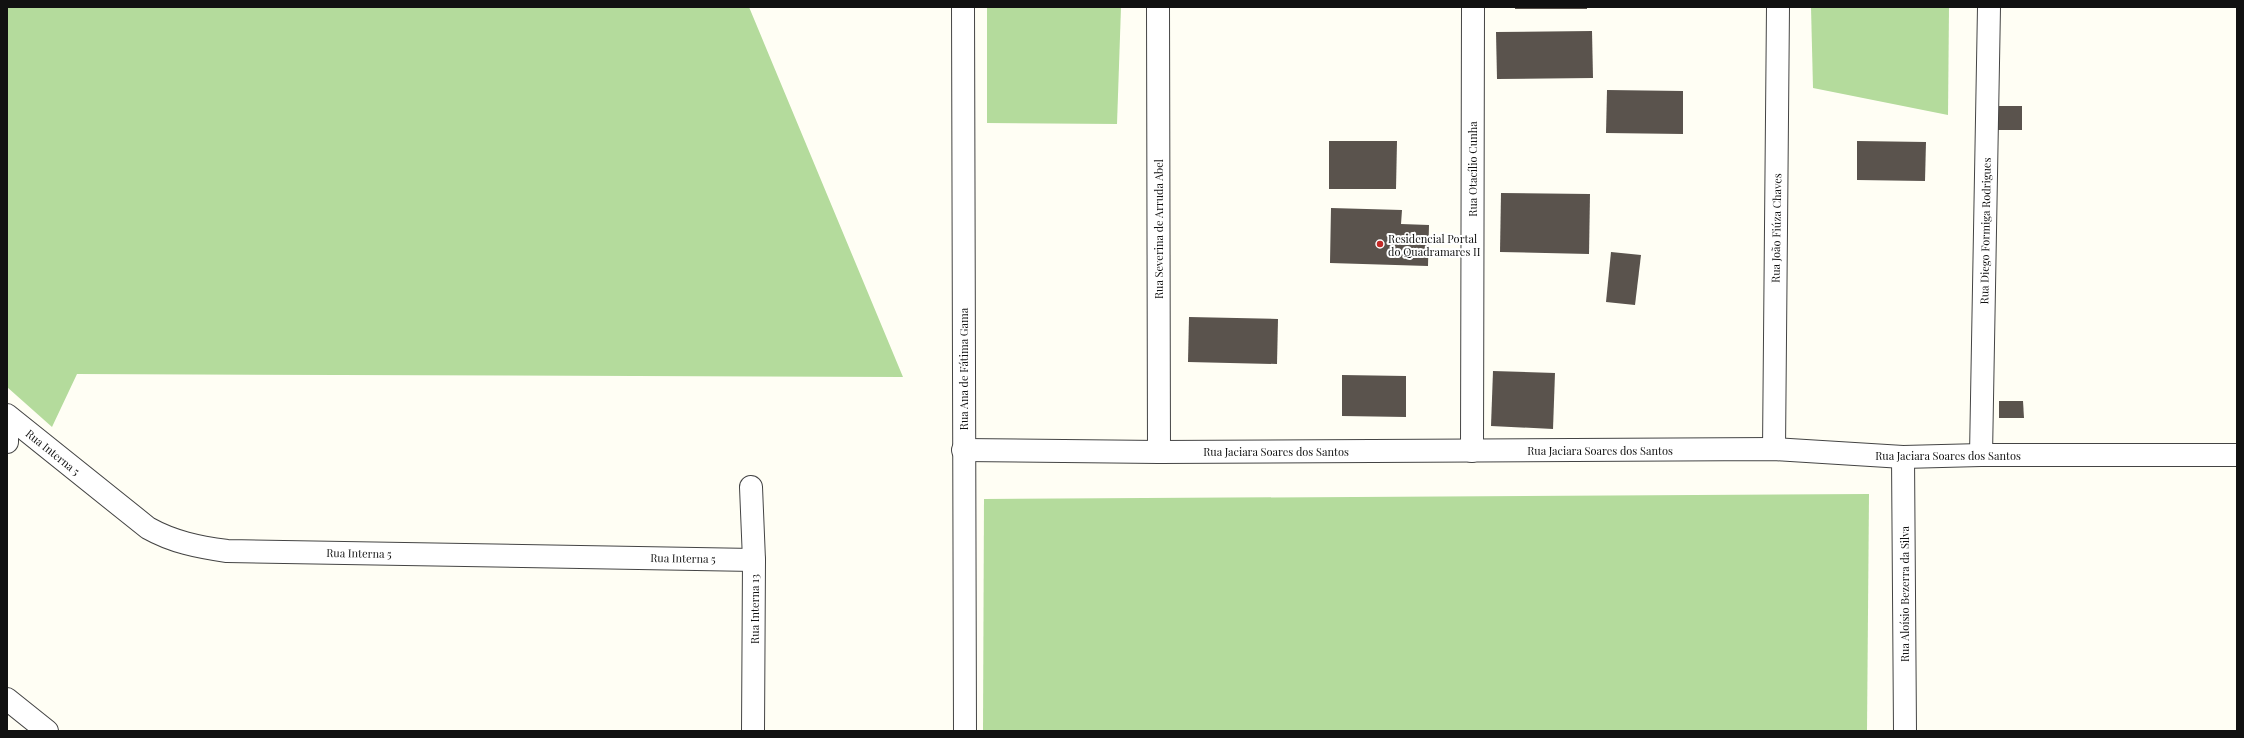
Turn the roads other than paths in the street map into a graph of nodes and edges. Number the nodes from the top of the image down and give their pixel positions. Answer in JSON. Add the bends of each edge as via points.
{"nodes":[{"id":1,"x":963,"y":7,"type":"edge"},
{"id":2,"x":1158,"y":7,"type":"edge"},
{"id":3,"x":1472,"y":7,"type":"edge"},
{"id":4,"x":1778,"y":7,"type":"edge"},
{"id":5,"x":1989,"y":7,"type":"edge"},
{"id":6,"x":7,"y":415,"type":"edge"},
{"id":7,"x":7,"y":430,"type":"edge"},
{"id":8,"x":7,"y":442,"type":"edge"},
{"id":9,"x":1774,"y":449,"type":"junction"},
{"id":10,"x":963,"y":450,"type":"junction"},
{"id":11,"x":1472,"y":451,"type":"junction"},
{"id":12,"x":1159,"y":452,"type":"junction"},
{"id":13,"x":1981,"y":455,"type":"junction"},
{"id":14,"x":2237,"y":455,"type":"edge"},
{"id":15,"x":1903,"y":457,"type":"junction"},
{"id":16,"x":751,"y":487,"type":"dead end"},
{"id":17,"x":754,"y":560,"type":"junction"},
{"id":18,"x":7,"y":699,"type":"edge"},
{"id":19,"x":47,"y":731,"type":"edge"},
{"id":20,"x":753,"y":731,"type":"edge"},
{"id":21,"x":965,"y":731,"type":"edge"},
{"id":22,"x":1905,"y":731,"type":"edge"}],
"edges":[{"from":1,"to":10,"type":"street","name":"Rua Ana de Fátima Gama"},
{"from":2,"to":12,"type":"street","name":"Rua Severina de Arruda Abel"},
{"from":3,"to":11,"type":"street","name":"Rua Otacílio Cunha"},
{"from":4,"to":9,"type":"street","name":"Rua João Fiúza Chaves"},
{"from":5,"to":13,"type":"street","name":"Rua Diego Formiga Rodrigues"},
{"from":6,"to":17,"type":"street","name":"Rua Interna 5","via":[[148,528],[163,537],[200,547],[235,551]]},
{"from":7,"to":8,"type":"street"},
{"from":9,"to":11,"type":"street","name":"Rua Jaciara Soares dos Santos"},
{"from":9,"to":15,"type":"street","name":"Rua Jaciara Soares dos Santos"},
{"from":10,"to":12,"type":"street","name":"Rua Jaciara Soares dos Santos"},
{"from":10,"to":21,"type":"street","name":"Rua Ana de Fátima Gama"},
{"from":11,"to":12,"type":"street","name":"Rua Jaciara Soares dos Santos"},
{"from":13,"to":14,"type":"street","name":"Rua Jaciara Soares dos Santos"},
{"from":13,"to":15,"type":"street","name":"Rua Jaciara Soares dos Santos"},
{"from":15,"to":22,"type":"street","name":"Rua Aloísio Bezerra da Silva"},
{"from":16,"to":17,"type":"street","name":"Rua Interna 13"},
{"from":17,"to":20,"type":"street","name":"Rua Interna 13"},
{"from":18,"to":19,"type":"street"}]}
